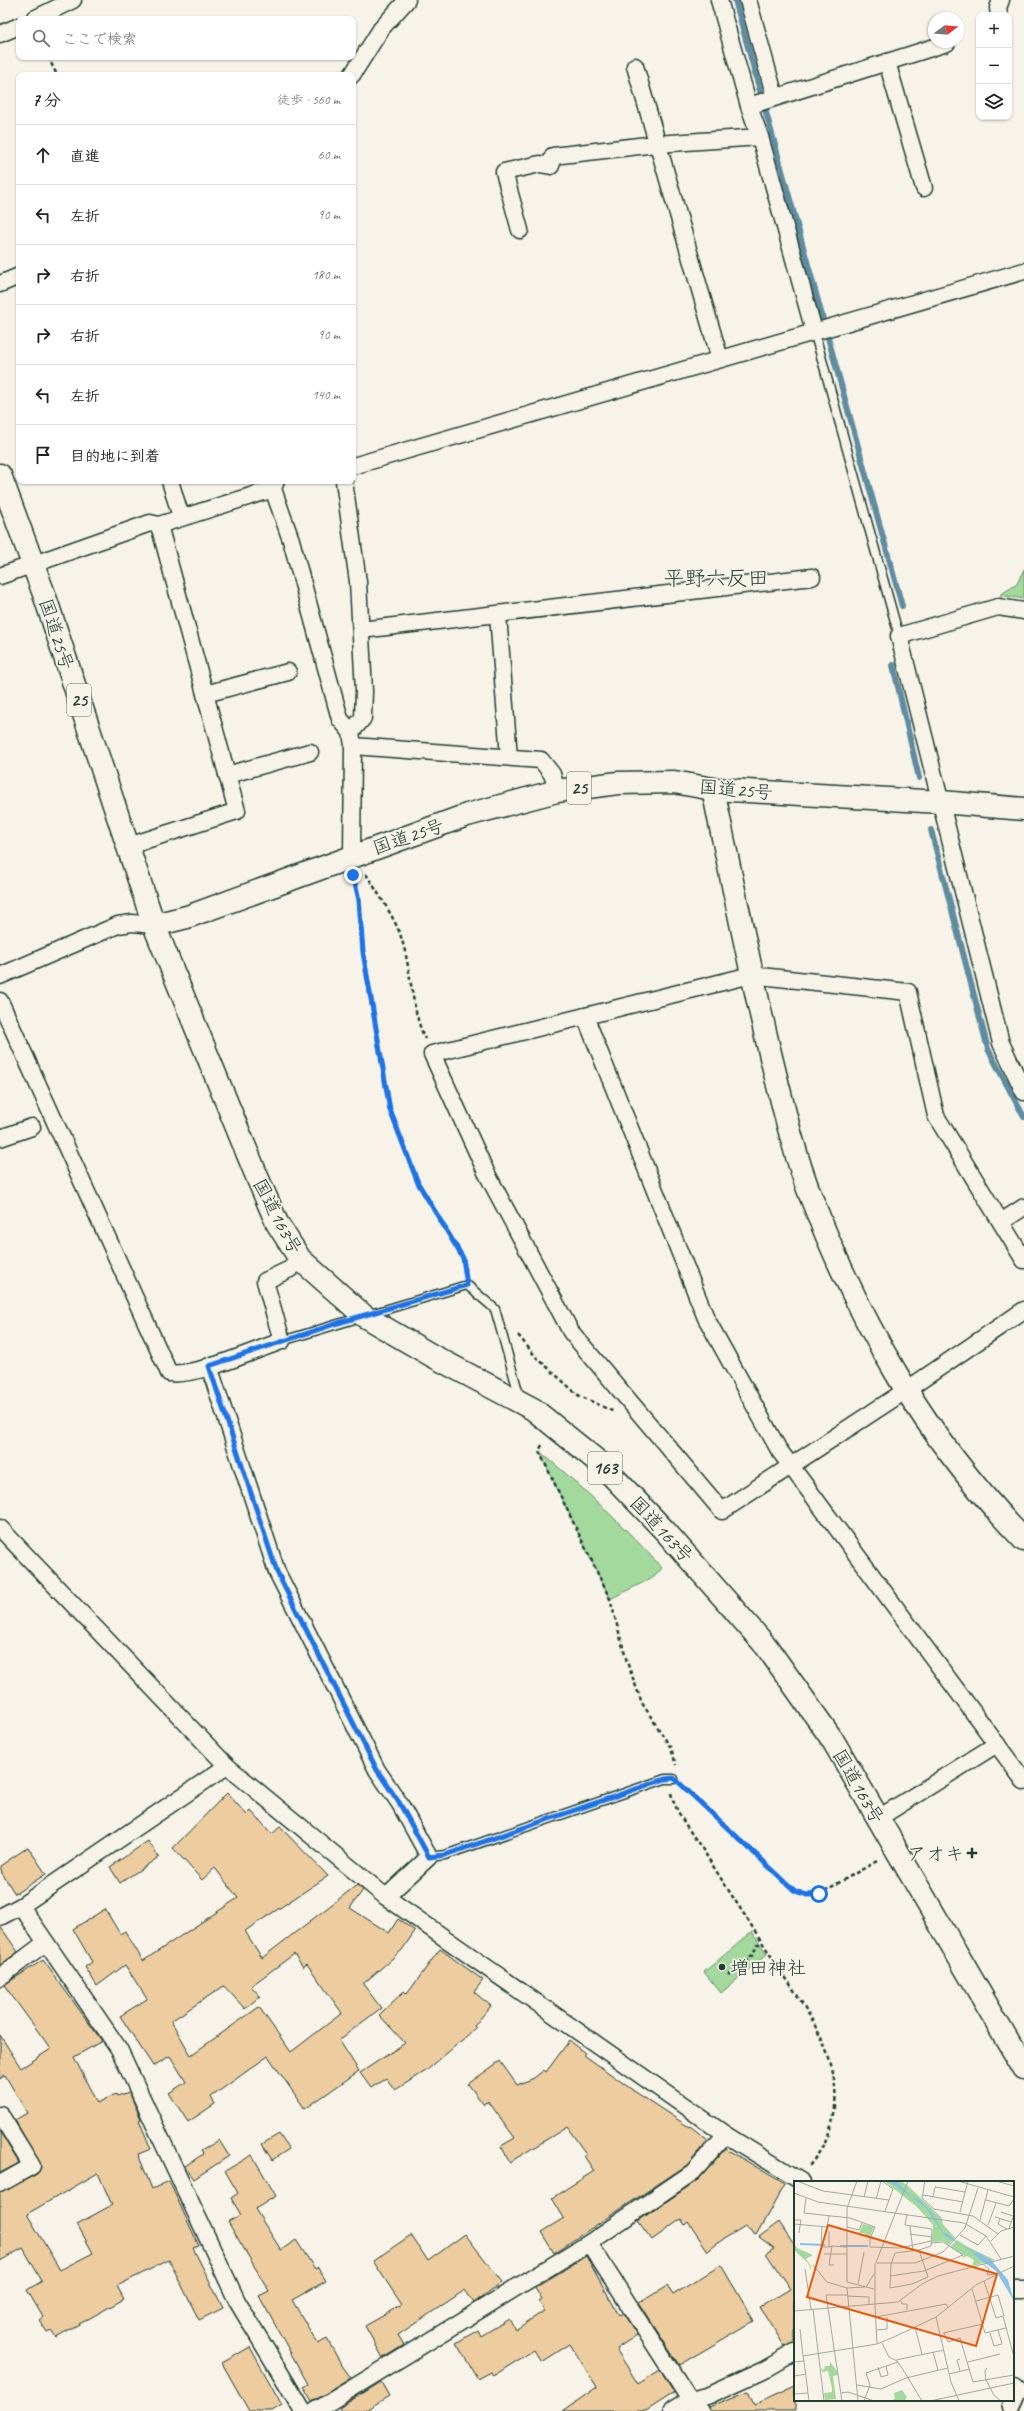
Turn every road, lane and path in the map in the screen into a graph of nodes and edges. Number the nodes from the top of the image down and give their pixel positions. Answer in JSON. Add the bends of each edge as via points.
{"nodes":[{"id":1,"x":73,"y":0,"type":"edge"},
{"id":2,"x":407,"y":0,"type":"edge"},
{"id":3,"x":719,"y":0,"type":"edge"},
{"id":4,"x":748,"y":0,"type":"edge"},
{"id":5,"x":1001,"y":0,"type":"edge"},
{"id":6,"x":999,"y":12,"type":"edge"},
{"id":7,"x":40,"y":16,"type":"edge"},
{"id":8,"x":16,"y":27,"type":"edge"},
{"id":9,"x":0,"y":34,"type":"edge"},
{"id":10,"x":931,"y":48,"type":"edge"},
{"id":11,"x":50,"y":60,"type":"edge"},
{"id":12,"x":887,"y":62,"type":"junction"},
{"id":13,"x":635,"y":66,"type":"dead end"},
{"id":14,"x":56,"y":72,"type":"edge"},
{"id":15,"x":354,"y":72,"type":"edge"},
{"id":16,"x":775,"y":97,"type":"junction"},
{"id":17,"x":749,"y":106,"type":"junction"},
{"id":18,"x":760,"y":137,"type":"junction"},
{"id":19,"x":656,"y":144,"type":"junction"},
{"id":20,"x":924,"y":188,"type":"dead end"},
{"id":21,"x":520,"y":230,"type":"dead end"},
{"id":22,"x":1024,"y":271,"type":"edge"},
{"id":23,"x":16,"y":277,"type":"edge"},
{"id":24,"x":0,"y":284,"type":"edge"},
{"id":25,"x":814,"y":331,"type":"junction"},
{"id":26,"x":720,"y":359,"type":"junction"},
{"id":27,"x":356,"y":465,"type":"edge"},
{"id":28,"x":0,"y":475,"type":"edge"},
{"id":29,"x":171,"y":484,"type":"edge"},
{"id":30,"x":344,"y":484,"type":"edge"},
{"id":31,"x":274,"y":485,"type":"edge"},
{"id":32,"x":181,"y":517,"type":"junction"},
{"id":33,"x":159,"y":525,"type":"junction"},
{"id":34,"x":33,"y":563,"type":"junction"},
{"id":35,"x":0,"y":576,"type":"edge"},
{"id":36,"x":812,"y":577,"type":"dead end"},
{"id":37,"x":1024,"y":611,"type":"edge"},
{"id":38,"x":498,"y":615,"type":"junction"},
{"id":39,"x":361,"y":630,"type":"junction"},
{"id":40,"x":899,"y":636,"type":"junction"},
{"id":41,"x":288,"y":672,"type":"dead end"},
{"id":42,"x":205,"y":694,"type":"junction"},
{"id":43,"x":352,"y":739,"type":"junction"},
{"id":44,"x":310,"y":752,"type":"dead end"},
{"id":45,"x":509,"y":757,"type":"junction"},
{"id":46,"x":227,"y":775,"type":"junction"},
{"id":47,"x":713,"y":789,"type":"junction"},
{"id":48,"x":557,"y":791,"type":"junction"},
{"id":49,"x":941,"y":802,"type":"junction"},
{"id":50,"x":1024,"y":809,"type":"edge"},
{"id":51,"x":128,"y":846,"type":"junction"},
{"id":52,"x":357,"y":867,"type":"junction"},
{"id":53,"x":154,"y":925,"type":"junction"},
{"id":54,"x":752,"y":975,"type":"junction"},
{"id":55,"x":0,"y":976,"type":"edge"},
{"id":56,"x":0,"y":1001,"type":"edge"},
{"id":57,"x":585,"y":1016,"type":"junction"},
{"id":58,"x":432,"y":1054,"type":"junction"},
{"id":59,"x":1024,"y":1092,"type":"edge"},
{"id":60,"x":32,"y":1127,"type":"dead end"},
{"id":61,"x":0,"y":1138,"type":"edge"},
{"id":62,"x":1024,"y":1207,"type":"edge"},
{"id":63,"x":1001,"y":1222,"type":"junction"},
{"id":64,"x":300,"y":1259,"type":"junction"},
{"id":65,"x":1024,"y":1260,"type":"edge"},
{"id":66,"x":467,"y":1285,"type":"junction"},
{"id":67,"x":495,"y":1309,"type":"junction"},
{"id":68,"x":1024,"y":1310,"type":"edge"},
{"id":69,"x":364,"y":1316,"type":"junction"},
{"id":70,"x":282,"y":1341,"type":"junction"},
{"id":71,"x":209,"y":1366,"type":"junction"},
{"id":72,"x":905,"y":1392,"type":"junction"},
{"id":73,"x":522,"y":1403,"type":"junction"},
{"id":74,"x":639,"y":1412,"type":"junction"},
{"id":75,"x":542,"y":1445,"type":"dead end"},
{"id":76,"x":792,"y":1466,"type":"junction"},
{"id":77,"x":3,"y":1537,"type":"edge"},
{"id":78,"x":1024,"y":1540,"type":"edge"},
{"id":79,"x":997,"y":1744,"type":"junction"},
{"id":80,"x":227,"y":1766,"type":"junction"},
{"id":81,"x":674,"y":1778,"type":"junction"},
{"id":82,"x":1024,"y":1781,"type":"edge"},
{"id":83,"x":877,"y":1819,"type":"junction"},
{"id":84,"x":429,"y":1857,"type":"junction"},
{"id":85,"x":877,"y":1861,"type":"dead end"},
{"id":86,"x":386,"y":1897,"type":"junction"},
{"id":87,"x":21,"y":1906,"type":"junction"},
{"id":88,"x":0,"y":1917,"type":"edge"},
{"id":89,"x":762,"y":1942,"type":"junction"},
{"id":90,"x":45,"y":1943,"type":"junction"},
{"id":91,"x":728,"y":1975,"type":"dead end"},
{"id":92,"x":0,"y":1977,"type":"edge"},
{"id":93,"x":1024,"y":2070,"type":"edge"},
{"id":94,"x":0,"y":2114,"type":"edge"},
{"id":95,"x":726,"y":2135,"type":"junction"},
{"id":96,"x":800,"y":2180,"type":"edge"},
{"id":97,"x":0,"y":2184,"type":"edge"},
{"id":98,"x":589,"y":2243,"type":"junction"},
{"id":99,"x":794,"y":2353,"type":"edge"},
{"id":100,"x":1014,"y":2388,"type":"edge"},
{"id":101,"x":1014,"y":2399,"type":"edge"},
{"id":102,"x":690,"y":2400,"type":"junction"},
{"id":103,"x":303,"y":2411,"type":"edge"},
{"id":104,"x":315,"y":2411,"type":"edge"},
{"id":105,"x":672,"y":2411,"type":"edge"},
{"id":106,"x":701,"y":2411,"type":"edge"}],
"edges":[{"from":1,"to":7,"type":"street"},
{"from":2,"to":15,"type":"street","via":[[381,29]]},
{"from":3,"to":17,"type":"street"},
{"from":4,"to":16,"type":"street"},
{"from":5,"to":6,"type":"street"},
{"from":8,"to":9,"type":"street"},
{"from":10,"to":12,"type":"street"},
{"from":11,"to":14,"type":"path"},
{"from":12,"to":16,"type":"street"},
{"from":12,"to":20,"type":"street"},
{"from":13,"to":19,"type":"street"},
{"from":16,"to":17,"type":"street"},
{"from":17,"to":18,"type":"street"},
{"from":18,"to":19,"type":"street"},
{"from":18,"to":25,"type":"street"},
{"from":19,"to":21,"type":"street","via":[[553,156],[551,166],[540,164],[504,172]]},
{"from":19,"to":26,"type":"street"},
{"from":22,"to":25,"type":"street"},
{"from":23,"to":24,"type":"street"},
{"from":25,"to":26,"type":"street"},
{"from":25,"to":40,"type":"lane"},
{"from":26,"to":27,"type":"street"},
{"from":28,"to":34,"type":"main road","name":"国道25号","number":"25"},
{"from":29,"to":32,"type":"street"},
{"from":30,"to":39,"type":"street","via":[[358,582]]},
{"from":31,"to":32,"type":"street"},
{"from":31,"to":43,"type":"street","via":[[340,719]]},
{"from":32,"to":33,"type":"street"},
{"from":33,"to":34,"type":"street","via":[[150,523]]},
{"from":33,"to":42,"type":"street"},
{"from":34,"to":35,"type":"street"},
{"from":34,"to":51,"type":"main road","name":"国道25号","number":"25"},
{"from":36,"to":38,"type":"street"},
{"from":37,"to":40,"type":"street","via":[[998,607]]},
{"from":38,"to":39,"type":"street"},
{"from":38,"to":45,"type":"street"},
{"from":39,"to":43,"type":"street","via":[[363,718]]},
{"from":40,"to":49,"type":"street"},
{"from":41,"to":42,"type":"street"},
{"from":42,"to":46,"type":"street"},
{"from":43,"to":45,"type":"street"},
{"from":43,"to":52,"type":"street"},
{"from":44,"to":46,"type":"street"},
{"from":45,"to":48,"type":"street","via":[[541,760],[552,774]]},
{"from":46,"to":51,"type":"street","via":[[237,811]]},
{"from":47,"to":48,"type":"main road","name":"国道25号","number":"25","via":[[674,782],[653,782],[618,783]]},
{"from":47,"to":49,"type":"main road","name":"国道25号","number":"25"},
{"from":47,"to":54,"type":"main road"},
{"from":48,"to":52,"type":"main road","name":"国道25号","number":"25","via":[[468,815]]},
{"from":49,"to":50,"type":"main road","name":"国道25号","number":"25"},
{"from":49,"to":59,"type":"street","via":[[1001,1043]]},
{"from":51,"to":53,"type":"main road","name":"国道25号","number":"25"},
{"from":52,"to":53,"type":"main road","name":"国道25号","number":"25"},
{"from":52,"to":58,"type":"path","via":[[400,932],[411,975],[418,1022]]},
{"from":52,"to":66,"type":"path","via":[[363,952],[390,1110],[418,1183],[463,1258]]},
{"from":53,"to":55,"type":"street","via":[[118,925]]},
{"from":53,"to":64,"type":"main road","name":"国道163号","number":"163","via":[[277,1223]]},
{"from":54,"to":57,"type":"street"},
{"from":54,"to":63,"type":"street","via":[[908,992],[936,1116]]},
{"from":54,"to":72,"type":"main road","via":[[789,1125],[810,1195],[866,1322]]},
{"from":56,"to":71,"type":"street","via":[[169,1373],[178,1374]]},
{"from":57,"to":58,"type":"street"},
{"from":57,"to":76,"type":"street","via":[[706,1318],[779,1450]]},
{"from":58,"to":74,"type":"street","via":[[486,1172],[572,1332]]},
{"from":60,"to":61,"type":"street"},
{"from":62,"to":63,"type":"street"},
{"from":63,"to":65,"type":"street"},
{"from":64,"to":69,"type":"main road","name":"国道163号","number":"163"},
{"from":64,"to":70,"type":"street","via":[[290,1269],[265,1281]]},
{"from":66,"to":67,"type":"lane"},
{"from":66,"to":69,"type":"lane"},
{"from":67,"to":73,"type":"lane"},
{"from":67,"to":74,"type":"path","via":[[536,1357],[578,1395],[628,1419]]},
{"from":68,"to":72,"type":"street"},
{"from":69,"to":70,"type":"lane"},
{"from":69,"to":73,"type":"main road","name":"国道163号","number":"163"},
{"from":70,"to":71,"type":"street"},
{"from":71,"to":84,"type":"street","via":[[277,1572],[377,1770],[400,1804]]},
{"from":72,"to":76,"type":"street"},
{"from":72,"to":78,"type":"main road","via":[[955,1462]]},
{"from":73,"to":83,"type":"main road","name":"国道163号","number":"163","via":[[601,1464],[665,1531],[766,1646],[832,1739]]},
{"from":74,"to":76,"type":"street","via":[[722,1511]]},
{"from":75,"to":81,"type":"path","via":[[539,1451],[610,1599],[627,1662],[642,1703],[671,1748],[677,1764]]},
{"from":76,"to":79,"type":"street"},
{"from":77,"to":80,"type":"street"},
{"from":79,"to":82,"type":"street"},
{"from":79,"to":83,"type":"street"},
{"from":80,"to":86,"type":"street"},
{"from":80,"to":87,"type":"street"},
{"from":81,"to":84,"type":"lane","via":[[445,1855]]},
{"from":81,"to":85,"type":"path","via":[[795,1891],[807,1895],[819,1894]]},
{"from":81,"to":89,"type":"path","via":[[670,1790],[673,1802]]},
{"from":83,"to":93,"type":"main road","name":"国道163号","number":"163"},
{"from":84,"to":86,"type":"street"},
{"from":86,"to":95,"type":"street"},
{"from":87,"to":88,"type":"street"},
{"from":87,"to":90,"type":"street"},
{"from":89,"to":91,"type":"path","via":[[753,1955]]},
{"from":89,"to":96,"type":"path","via":[[817,2029],[827,2052],[834,2080],[834,2121],[816,2159]]},
{"from":90,"to":92,"type":"street"},
{"from":90,"to":103,"type":"street","via":[[119,2048],[237,2300]]},
{"from":94,"to":97,"type":"street","via":[[32,2166]]},
{"from":95,"to":96,"type":"street"},
{"from":95,"to":98,"type":"street","via":[[693,2172]]},
{"from":98,"to":102,"type":"street"},
{"from":98,"to":104,"type":"street"},
{"from":99,"to":102,"type":"street","via":[[764,2370],[707,2396]]},
{"from":100,"to":101,"type":"street","via":[[1018,2392]]},
{"from":102,"to":105,"type":"street"},
{"from":102,"to":106,"type":"street"}]}
